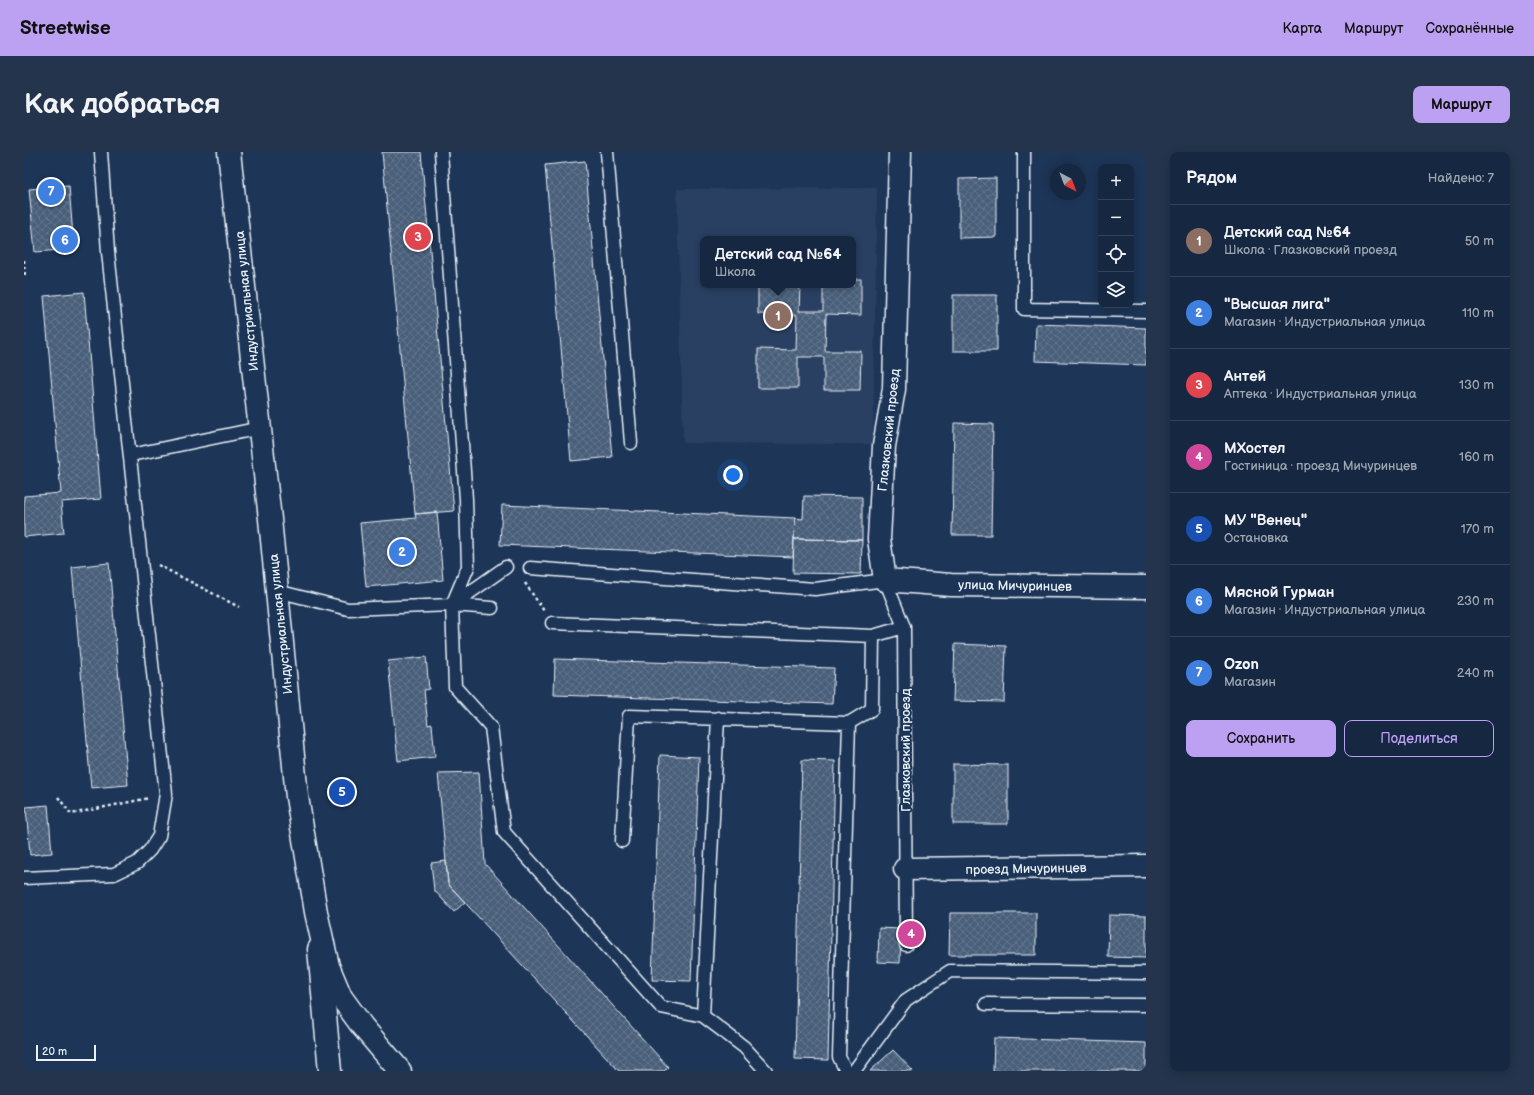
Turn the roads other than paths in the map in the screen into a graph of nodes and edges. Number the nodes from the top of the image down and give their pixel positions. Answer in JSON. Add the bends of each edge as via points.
{"nodes":[{"id":1,"x":101,"y":152,"type":"edge"},
{"id":2,"x":229,"y":152,"type":"edge"},
{"id":3,"x":441,"y":152,"type":"edge"},
{"id":4,"x":607,"y":152,"type":"edge"},
{"id":5,"x":900,"y":152,"type":"edge"},
{"id":6,"x":1024,"y":152,"type":"edge"},
{"id":7,"x":1146,"y":311,"type":"edge"},
{"id":8,"x":260,"y":428,"type":"junction"},
{"id":9,"x":631,"y":443,"type":"dead end"},
{"id":10,"x":130,"y":455,"type":"junction"},
{"id":11,"x":506,"y":567,"type":"dead end"},
{"id":12,"x":530,"y":568,"type":"dead end"},
{"id":13,"x":885,"y":580,"type":"junction"},
{"id":14,"x":1146,"y":587,"type":"edge"},
{"id":15,"x":277,"y":591,"type":"junction"},
{"id":16,"x":452,"y":605,"type":"junction"},
{"id":17,"x":492,"y":608,"type":"dead end"},
{"id":18,"x":552,"y":623,"type":"road end"},
{"id":19,"x":904,"y":627,"type":"junction"},
{"id":20,"x":873,"y":636,"type":"junction"},
{"id":21,"x":718,"y":718,"type":"junction"},
{"id":22,"x":849,"y":723,"type":"junction"},
{"id":23,"x":622,"y":841,"type":"dead end"},
{"id":24,"x":1146,"y":866,"type":"edge"},
{"id":25,"x":905,"y":869,"type":"junction"},
{"id":26,"x":24,"y":878,"type":"edge"},
{"id":27,"x":316,"y":912,"type":"junction"},
{"id":28,"x":906,"y":945,"type":"dead end"},
{"id":29,"x":1146,"y":973,"type":"edge"},
{"id":30,"x":986,"y":1004,"type":"dead end"},
{"id":31,"x":1146,"y":1005,"type":"edge"},
{"id":32,"x":703,"y":1016,"type":"junction"},
{"id":33,"x":330,"y":1071,"type":"edge"},
{"id":34,"x":400,"y":1071,"type":"edge"},
{"id":35,"x":766,"y":1071,"type":"edge"},
{"id":36,"x":846,"y":1071,"type":"edge"},
{"id":37,"x":854,"y":1071,"type":"edge"}],
"edges":[{"from":1,"to":10,"type":"lane","via":[[108,252]]},
{"from":2,"to":8,"type":"main road","name":"Индустриальная улица"},
{"from":3,"to":16,"type":"lane","via":[[468,567]]},
{"from":4,"to":9,"type":"lane"},
{"from":5,"to":13,"type":"main road","name":"Глазковский проезд","via":[[894,389],[884,446],[879,539]]},
{"from":6,"to":7,"type":"lane","via":[[1024,309]]},
{"from":8,"to":10,"type":"lane"},
{"from":8,"to":15,"type":"main road","name":"Индустриальная улица"},
{"from":10,"to":26,"type":"lane","via":[[166,794],[159,836],[137,863],[114,874]]},
{"from":11,"to":16,"type":"lane"},
{"from":12,"to":13,"type":"lane","via":[[815,589]]},
{"from":13,"to":14,"type":"main road","name":"улица Мичуринцев","via":[[951,585]]},
{"from":13,"to":19,"type":"lane","name":"Глазковский проезд"},
{"from":15,"to":16,"type":"lane","via":[[348,609]]},
{"from":15,"to":27,"type":"main road","name":"Индустриальная улица","via":[[297,797]]},
{"from":16,"to":17,"type":"lane"},
{"from":16,"to":32,"type":"lane","via":[[455,687],[491,727],[504,832],[661,1007]]},
{"from":18,"to":20,"type":"lane"},
{"from":19,"to":20,"type":"lane"},
{"from":19,"to":25,"type":"lane","name":"Глазковский проезд"},
{"from":20,"to":22,"type":"lane","via":[[872,709]]},
{"from":21,"to":22,"type":"lane"},
{"from":21,"to":23,"type":"lane","via":[[629,716]]},
{"from":21,"to":32,"type":"lane"},
{"from":22,"to":36,"type":"lane","via":[[839,1057]]},
{"from":24,"to":25,"type":"main road","name":"проезд Мичуринцев"},
{"from":25,"to":28,"type":"lane","name":"Глазковский проезд"},
{"from":27,"to":33,"type":"main road"},
{"from":27,"to":34,"type":"main road","name":"Индустриальная улица","via":[[328,966],[342,997],[372,1039]]},
{"from":29,"to":37,"type":"lane","via":[[950,971],[906,1000]]},
{"from":30,"to":31,"type":"lane"},
{"from":32,"to":35,"type":"lane","via":[[744,1047]]}]}
